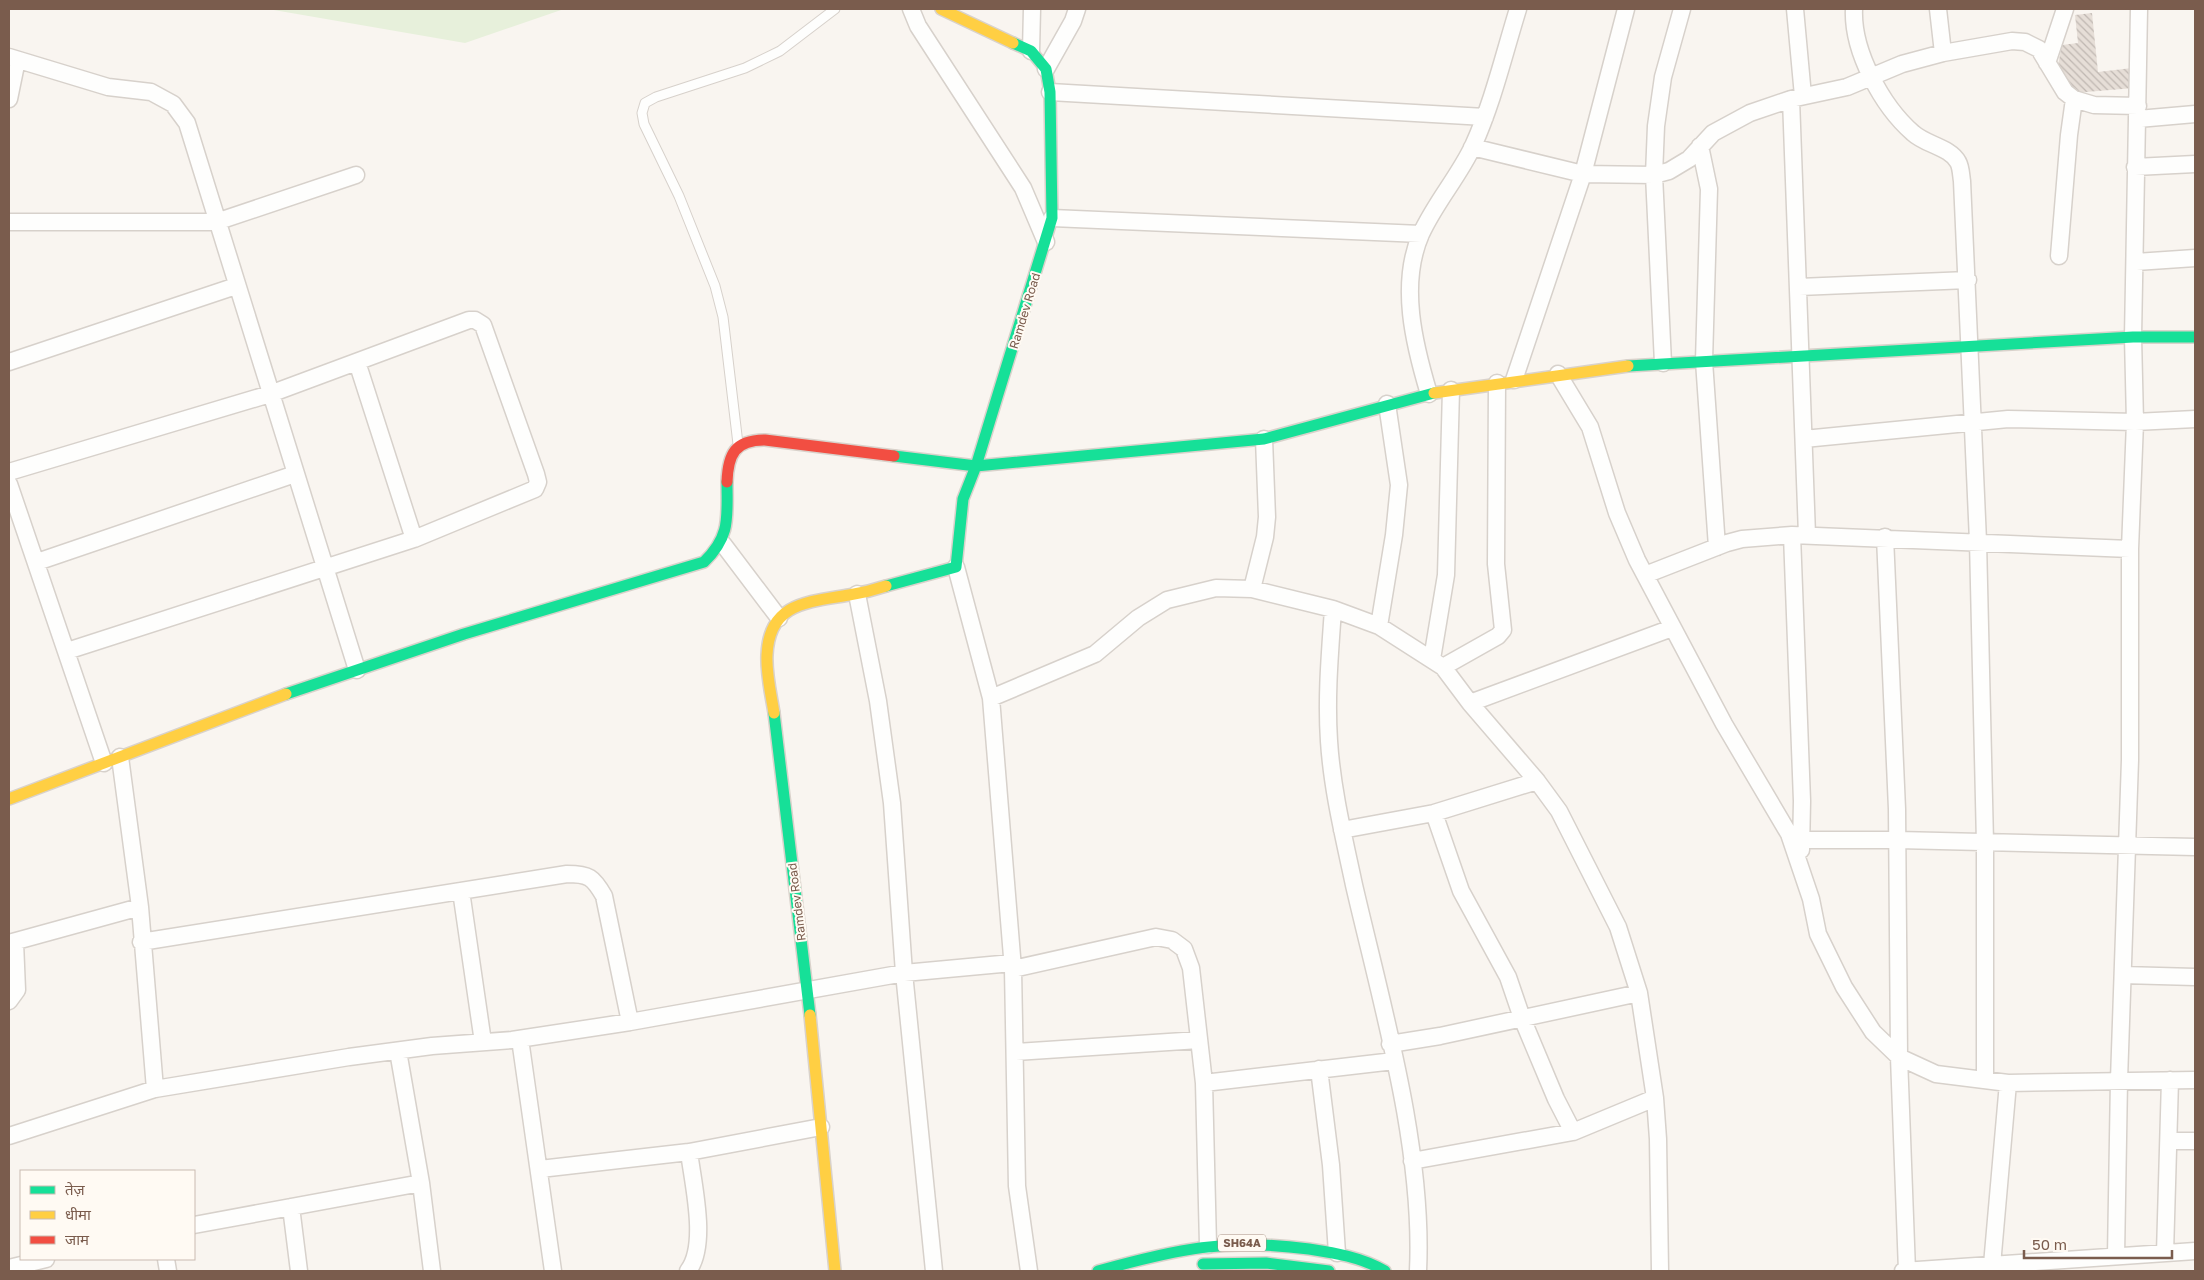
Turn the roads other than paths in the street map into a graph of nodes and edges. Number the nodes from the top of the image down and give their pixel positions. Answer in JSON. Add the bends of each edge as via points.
{"nodes":[{"id":1,"x":835,"y":9,"type":"edge"},
{"id":2,"x":911,"y":9,"type":"edge"},
{"id":3,"x":941,"y":9,"type":"edge"},
{"id":4,"x":1032,"y":9,"type":"edge"},
{"id":5,"x":1077,"y":9,"type":"edge"},
{"id":6,"x":1518,"y":9,"type":"edge"},
{"id":7,"x":1626,"y":9,"type":"edge"},
{"id":8,"x":1682,"y":9,"type":"edge"},
{"id":9,"x":1795,"y":9,"type":"edge"},
{"id":10,"x":1854,"y":9,"type":"edge"},
{"id":11,"x":1938,"y":9,"type":"edge"},
{"id":12,"x":2065,"y":9,"type":"edge"},
{"id":13,"x":2139,"y":9,"type":"edge"},
{"id":14,"x":1031,"y":51,"type":"junction"},
{"id":15,"x":1943,"y":53,"type":"junction"},
{"id":16,"x":13,"y":59,"type":"edge"},
{"id":17,"x":2047,"y":63,"type":"junction"},
{"id":18,"x":1046,"y":69,"type":"junction"},
{"id":19,"x":1871,"y":78,"type":"junction"},
{"id":20,"x":1050,"y":92,"type":"junction"},
{"id":21,"x":1797,"y":98,"type":"junction"},
{"id":22,"x":9,"y":99,"type":"edge"},
{"id":23,"x":2074,"y":99,"type":"junction"},
{"id":24,"x":2138,"y":112,"type":"junction"},
{"id":25,"x":2195,"y":114,"type":"edge"},
{"id":26,"x":1485,"y":117,"type":"junction"},
{"id":27,"x":1700,"y":146,"type":"junction"},
{"id":28,"x":1472,"y":147,"type":"junction"},
{"id":29,"x":2195,"y":164,"type":"edge"},
{"id":30,"x":2135,"y":167,"type":"junction"},
{"id":31,"x":1583,"y":174,"type":"junction"},
{"id":32,"x":356,"y":175,"type":"dead end"},
{"id":33,"x":1654,"y":175,"type":"junction"},
{"id":34,"x":1052,"y":218,"type":"junction"},
{"id":35,"x":9,"y":222,"type":"edge"},
{"id":36,"x":216,"y":222,"type":"junction"},
{"id":37,"x":1421,"y":234,"type":"junction"},
{"id":38,"x":1046,"y":242,"type":"junction"},
{"id":39,"x":2059,"y":256,"type":"dead end"},
{"id":40,"x":2195,"y":258,"type":"edge"},
{"id":41,"x":2136,"y":262,"type":"junction"},
{"id":42,"x":1968,"y":280,"type":"junction"},
{"id":43,"x":236,"y":286,"type":"junction"},
{"id":44,"x":1799,"y":287,"type":"junction"},
{"id":45,"x":2133,"y":337,"type":"junction"},
{"id":46,"x":2195,"y":337,"type":"edge"},
{"id":47,"x":1970,"y":346,"type":"junction"},
{"id":48,"x":1801,"y":356,"type":"junction"},
{"id":49,"x":1704,"y":361,"type":"junction"},
{"id":50,"x":9,"y":362,"type":"edge"},
{"id":51,"x":358,"y":362,"type":"junction"},
{"id":52,"x":1663,"y":363,"type":"junction"},
{"id":53,"x":1558,"y":374,"type":"junction"},
{"id":54,"x":1514,"y":380,"type":"junction"},
{"id":55,"x":1498,"y":383,"type":"junction"},
{"id":56,"x":1451,"y":390,"type":"junction"},
{"id":57,"x":270,"y":394,"type":"junction"},
{"id":58,"x":1429,"y":394,"type":"junction"},
{"id":59,"x":1387,"y":404,"type":"junction"},
{"id":60,"x":2195,"y":419,"type":"edge"},
{"id":61,"x":1971,"y":422,"type":"junction"},
{"id":62,"x":2135,"y":422,"type":"junction"},
{"id":63,"x":1264,"y":439,"type":"junction"},
{"id":64,"x":1804,"y":439,"type":"junction"},
{"id":65,"x":738,"y":446,"type":"junction"},
{"id":66,"x":976,"y":466,"type":"junction"},
{"id":67,"x":9,"y":472,"type":"edge"},
{"id":68,"x":295,"y":474,"type":"junction"},
{"id":69,"x":9,"y":484,"type":"edge"},
{"id":70,"x":1800,"y":535,"type":"junction"},
{"id":71,"x":1885,"y":537,"type":"junction"},
{"id":72,"x":414,"y":539,"type":"junction"},
{"id":73,"x":1978,"y":541,"type":"junction"},
{"id":74,"x":722,"y":544,"type":"junction"},
{"id":75,"x":1717,"y":547,"type":"junction"},
{"id":76,"x":2130,"y":549,"type":"junction"},
{"id":77,"x":37,"y":562,"type":"junction"},
{"id":78,"x":956,"y":567,"type":"junction"},
{"id":79,"x":325,"y":569,"type":"junction"},
{"id":80,"x":1645,"y":575,"type":"junction"},
{"id":81,"x":1252,"y":589,"type":"junction"},
{"id":82,"x":857,"y":594,"type":"junction"},
{"id":83,"x":1333,"y":609,"type":"junction"},
{"id":84,"x":779,"y":618,"type":"junction"},
{"id":85,"x":1379,"y":626,"type":"junction"},
{"id":86,"x":1672,"y":628,"type":"junction"},
{"id":87,"x":67,"y":651,"type":"junction"},
{"id":88,"x":1438,"y":663,"type":"junction"},
{"id":89,"x":357,"y":670,"type":"junction"},
{"id":90,"x":991,"y":698,"type":"junction"},
{"id":91,"x":1470,"y":703,"type":"junction"},
{"id":92,"x":120,"y":757,"type":"junction"},
{"id":93,"x":104,"y":762,"type":"junction"},
{"id":94,"x":1537,"y":781,"type":"junction"},
{"id":95,"x":9,"y":799,"type":"edge"},
{"id":96,"x":1434,"y":813,"type":"junction"},
{"id":97,"x":1342,"y":830,"type":"junction"},
{"id":98,"x":1801,"y":840,"type":"junction"},
{"id":99,"x":1898,"y":840,"type":"junction"},
{"id":100,"x":1985,"y":843,"type":"junction"},
{"id":101,"x":2128,"y":844,"type":"junction"},
{"id":102,"x":2195,"y":847,"type":"edge"},
{"id":103,"x":1801,"y":867,"type":"junction"},
{"id":104,"x":461,"y":890,"type":"junction"},
{"id":105,"x":140,"y":907,"type":"junction"},
{"id":106,"x":141,"y":942,"type":"junction"},
{"id":107,"x":12,"y":943,"type":"edge"},
{"id":108,"x":1013,"y":966,"type":"junction"},
{"id":109,"x":904,"y":973,"type":"junction"},
{"id":110,"x":2123,"y":975,"type":"junction"},
{"id":111,"x":2195,"y":977,"type":"edge"},
{"id":112,"x":807,"y":990,"type":"junction"},
{"id":113,"x":1638,"y":993,"type":"junction"},
{"id":114,"x":9,"y":1001,"type":"edge"},
{"id":115,"x":1522,"y":1018,"type":"junction"},
{"id":116,"x":630,"y":1022,"type":"junction"},
{"id":117,"x":520,"y":1038,"type":"junction"},
{"id":118,"x":1199,"y":1040,"type":"junction"},
{"id":119,"x":482,"y":1042,"type":"junction"},
{"id":120,"x":1390,"y":1044,"type":"junction"},
{"id":121,"x":398,"y":1050,"type":"junction"},
{"id":122,"x":1015,"y":1052,"type":"junction"},
{"id":123,"x":1899,"y":1057,"type":"junction"},
{"id":124,"x":1394,"y":1061,"type":"junction"},
{"id":125,"x":1319,"y":1069,"type":"junction"},
{"id":126,"x":1985,"y":1080,"type":"junction"},
{"id":127,"x":2119,"y":1080,"type":"junction"},
{"id":128,"x":2170,"y":1080,"type":"junction"},
{"id":129,"x":2195,"y":1080,"type":"edge"},
{"id":130,"x":1204,"y":1083,"type":"junction"},
{"id":131,"x":2008,"y":1083,"type":"junction"},
{"id":132,"x":154,"y":1089,"type":"junction"},
{"id":133,"x":1656,"y":1098,"type":"junction"},
{"id":134,"x":822,"y":1127,"type":"junction"},
{"id":135,"x":1573,"y":1132,"type":"junction"},
{"id":136,"x":9,"y":1136,"type":"edge"},
{"id":137,"x":2169,"y":1141,"type":"junction"},
{"id":138,"x":2195,"y":1141,"type":"edge"},
{"id":139,"x":689,"y":1152,"type":"junction"},
{"id":140,"x":1412,"y":1160,"type":"junction"},
{"id":141,"x":540,"y":1169,"type":"junction"},
{"id":142,"x":421,"y":1183,"type":"junction"},
{"id":143,"x":291,"y":1207,"type":"junction"},
{"id":144,"x":195,"y":1226,"type":"edge"},
{"id":145,"x":1208,"y":1245,"type":"junction"},
{"id":146,"x":2195,"y":1251,"type":"edge"},
{"id":147,"x":1337,"y":1253,"type":"junction"},
{"id":148,"x":2166,"y":1253,"type":"junction"},
{"id":149,"x":2116,"y":1256,"type":"junction"},
{"id":150,"x":42,"y":1260,"type":"edge"},
{"id":151,"x":1992,"y":1264,"type":"junction"},
{"id":152,"x":1194,"y":1265,"type":"dead end"},
{"id":153,"x":2048,"y":1266,"type":"edge"},
{"id":154,"x":9,"y":1268,"type":"edge"},
{"id":155,"x":1380,"y":1270,"type":"edge"},
{"id":156,"x":299,"y":1271,"type":"edge"},
{"id":157,"x":432,"y":1271,"type":"edge"},
{"id":158,"x":554,"y":1271,"type":"edge"},
{"id":159,"x":688,"y":1271,"type":"edge"},
{"id":160,"x":835,"y":1271,"type":"edge"},
{"id":161,"x":934,"y":1271,"type":"edge"},
{"id":162,"x":1029,"y":1271,"type":"edge"},
{"id":163,"x":1098,"y":1271,"type":"edge"},
{"id":164,"x":1329,"y":1271,"type":"edge"},
{"id":165,"x":1418,"y":1271,"type":"edge"},
{"id":166,"x":1660,"y":1271,"type":"edge"},
{"id":167,"x":1903,"y":1271,"type":"edge"},
{"id":168,"x":1906,"y":1271,"type":"edge"}],
"edges":[{"from":1,"to":65,"type":"lane","via":[[780,51],[745,68],[656,97],[645,103],[642,113],[717,294],[723,317]]},
{"from":2,"to":38,"type":"street","via":[[918,26],[1022,188]]},
{"from":3,"to":14,"type":"street","name":"Ramdev Road"},
{"from":4,"to":14,"type":"street"},
{"from":5,"to":18,"type":"street"},
{"from":6,"to":26,"type":"street"},
{"from":7,"to":31,"type":"street"},
{"from":8,"to":33,"type":"street","via":[[1658,105]]},
{"from":9,"to":21,"type":"street"},
{"from":10,"to":19,"type":"street","via":[[1856,36]]},
{"from":11,"to":15,"type":"street"},
{"from":12,"to":17,"type":"street"},
{"from":13,"to":24,"type":"street"},
{"from":14,"to":18,"type":"street","name":"Ramdev Road"},
{"from":15,"to":17,"type":"street","via":[[2012,41],[2025,42],[2039,49]]},
{"from":15,"to":19,"type":"street","via":[[1902,64]]},
{"from":16,"to":22,"type":"street"},
{"from":16,"to":36,"type":"street","via":[[108,87],[151,92],[172,104],[186,123]]},
{"from":17,"to":23,"type":"street","via":[[2065,92]]},
{"from":18,"to":20,"type":"street","name":"Ramdev Road"},
{"from":19,"to":21,"type":"street"},
{"from":19,"to":42,"type":"street","via":[[1899,119],[1915,135],[1950,153],[1958,162]]},
{"from":20,"to":26,"type":"street"},
{"from":20,"to":34,"type":"street","name":"Ramdev Road"},
{"from":21,"to":27,"type":"street","via":[[1733,120],[1712,133]]},
{"from":21,"to":44,"type":"street"},
{"from":23,"to":24,"type":"street"},
{"from":23,"to":39,"type":"street"},
{"from":24,"to":25,"type":"street"},
{"from":24,"to":30,"type":"street"},
{"from":26,"to":28,"type":"street"},
{"from":27,"to":33,"type":"street","via":[[1689,159],[1669,171]]},
{"from":27,"to":49,"type":"street","via":[[1709,189]]},
{"from":28,"to":31,"type":"street"},
{"from":28,"to":37,"type":"street"},
{"from":29,"to":30,"type":"street"},
{"from":30,"to":41,"type":"street"},
{"from":31,"to":33,"type":"street"},
{"from":31,"to":54,"type":"street"},
{"from":32,"to":36,"type":"street"},
{"from":33,"to":52,"type":"street"},
{"from":34,"to":37,"type":"street"},
{"from":34,"to":38,"type":"street","name":"Ramdev Road"},
{"from":35,"to":36,"type":"street"},
{"from":36,"to":43,"type":"street"},
{"from":37,"to":58,"type":"street","via":[[1414,257],[1410,299],[1417,353]]},
{"from":38,"to":66,"type":"street","name":"Ramdev Road"},
{"from":40,"to":41,"type":"street"},
{"from":41,"to":45,"type":"street"},
{"from":42,"to":44,"type":"street"},
{"from":42,"to":47,"type":"street"},
{"from":43,"to":50,"type":"street"},
{"from":43,"to":57,"type":"street"},
{"from":44,"to":48,"type":"street"},
{"from":45,"to":46,"type":"street"},
{"from":45,"to":47,"type":"street"},
{"from":45,"to":62,"type":"street"},
{"from":47,"to":48,"type":"street"},
{"from":47,"to":61,"type":"street"},
{"from":48,"to":49,"type":"street"},
{"from":48,"to":64,"type":"street"},
{"from":49,"to":52,"type":"street"},
{"from":49,"to":75,"type":"street"},
{"from":51,"to":57,"type":"street"},
{"from":51,"to":72,"type":"street"},
{"from":51,"to":72,"type":"street","via":[[469,320],[483,325],[536,474],[538,482],[535,489]]},
{"from":52,"to":53,"type":"street"},
{"from":53,"to":54,"type":"street"},
{"from":53,"to":80,"type":"street","via":[[1590,427],[1617,513]]},
{"from":54,"to":55,"type":"street"},
{"from":55,"to":56,"type":"street"},
{"from":55,"to":88,"type":"street","via":[[1496,564],[1503,630],[1498,636]]},
{"from":56,"to":58,"type":"street"},
{"from":56,"to":88,"type":"street","via":[[1446,575]]},
{"from":57,"to":67,"type":"street"},
{"from":57,"to":68,"type":"street"},
{"from":58,"to":59,"type":"street"},
{"from":59,"to":63,"type":"street"},
{"from":59,"to":85,"type":"street","via":[[1399,485]]},
{"from":60,"to":62,"type":"street"},
{"from":61,"to":62,"type":"street"},
{"from":61,"to":64,"type":"street"},
{"from":61,"to":73,"type":"street"},
{"from":62,"to":76,"type":"street"},
{"from":63,"to":66,"type":"street"},
{"from":63,"to":81,"type":"street","via":[[1267,517]]},
{"from":64,"to":70,"type":"street"},
{"from":65,"to":66,"type":"street","via":[[765,440]]},
{"from":65,"to":74,"type":"street","via":[[730,458],[727,530]]},
{"from":66,"to":78,"type":"street","name":"Ramdev Road","via":[[963,499]]},
{"from":68,"to":77,"type":"street"},
{"from":68,"to":79,"type":"street"},
{"from":69,"to":77,"type":"street"},
{"from":70,"to":71,"type":"street"},
{"from":70,"to":75,"type":"street","via":[[1742,539]]},
{"from":70,"to":98,"type":"street"},
{"from":71,"to":73,"type":"street"},
{"from":71,"to":99,"type":"street"},
{"from":72,"to":79,"type":"street"},
{"from":73,"to":76,"type":"street"},
{"from":73,"to":100,"type":"street"},
{"from":74,"to":84,"type":"street"},
{"from":74,"to":89,"type":"street","via":[[715,555],[704,562],[576,599]]},
{"from":75,"to":80,"type":"street"},
{"from":76,"to":101,"type":"street"},
{"from":77,"to":87,"type":"street"},
{"from":78,"to":82,"type":"street"},
{"from":78,"to":90,"type":"street"},
{"from":79,"to":87,"type":"street"},
{"from":79,"to":89,"type":"street"},
{"from":80,"to":86,"type":"street"},
{"from":81,"to":83,"type":"street"},
{"from":81,"to":90,"type":"street","via":[[1216,588],[1167,600],[1138,618],[1095,654]]},
{"from":82,"to":84,"type":"street","via":[[805,603],[789,609]]},
{"from":82,"to":109,"type":"street","via":[[878,701],[892,803]]},
{"from":83,"to":85,"type":"street"},
{"from":83,"to":97,"type":"street","via":[[1327,688],[1329,742]]},
{"from":84,"to":112,"type":"street","name":"Ramdev Road","via":[[769,634],[767,657]]},
{"from":85,"to":88,"type":"street"},
{"from":86,"to":91,"type":"street"},
{"from":86,"to":103,"type":"street","via":[[1788,834]]},
{"from":87,"to":93,"type":"street"},
{"from":88,"to":91,"type":"street"},
{"from":89,"to":92,"type":"street"},
{"from":90,"to":108,"type":"street"},
{"from":91,"to":94,"type":"street"},
{"from":92,"to":93,"type":"street"},
{"from":92,"to":105,"type":"street"},
{"from":93,"to":95,"type":"street"},
{"from":94,"to":96,"type":"street"},
{"from":94,"to":113,"type":"street","via":[[1559,812],[1618,926]]},
{"from":96,"to":97,"type":"street"},
{"from":96,"to":115,"type":"street","via":[[1461,891],[1508,976]]},
{"from":97,"to":120,"type":"street"},
{"from":98,"to":99,"type":"street"},
{"from":98,"to":103,"type":"street"},
{"from":99,"to":100,"type":"street"},
{"from":99,"to":123,"type":"street"},
{"from":100,"to":101,"type":"street"},
{"from":100,"to":126,"type":"street"},
{"from":101,"to":102,"type":"street"},
{"from":101,"to":110,"type":"street"},
{"from":103,"to":123,"type":"street","via":[[1818,934],[1844,988],[1873,1032]]},
{"from":104,"to":106,"type":"street"},
{"from":104,"to":116,"type":"street","via":[[567,874],[584,874],[596,882],[604,896]]},
{"from":104,"to":119,"type":"street"},
{"from":105,"to":106,"type":"street"},
{"from":105,"to":107,"type":"street"},
{"from":106,"to":132,"type":"street"},
{"from":107,"to":114,"type":"street","via":[[17,990]]},
{"from":108,"to":109,"type":"street"},
{"from":108,"to":118,"type":"street","via":[[1156,937],[1172,940],[1184,949],[1190,968]]},
{"from":108,"to":122,"type":"street"},
{"from":109,"to":112,"type":"street"},
{"from":109,"to":161,"type":"street"},
{"from":110,"to":111,"type":"street"},
{"from":110,"to":127,"type":"street"},
{"from":112,"to":116,"type":"street"},
{"from":112,"to":134,"type":"street","name":"Ramdev Road"},
{"from":113,"to":115,"type":"street"},
{"from":113,"to":133,"type":"street"},
{"from":115,"to":120,"type":"street"},
{"from":115,"to":135,"type":"street"},
{"from":116,"to":117,"type":"street"},
{"from":117,"to":119,"type":"street"},
{"from":117,"to":141,"type":"street"},
{"from":118,"to":122,"type":"street"},
{"from":118,"to":130,"type":"street"},
{"from":119,"to":121,"type":"street"},
{"from":120,"to":124,"type":"street"},
{"from":121,"to":132,"type":"street"},
{"from":121,"to":142,"type":"street"},
{"from":122,"to":162,"type":"street","via":[[1017,1186]]},
{"from":123,"to":126,"type":"street","via":[[1936,1074]]},
{"from":123,"to":168,"type":"street"},
{"from":124,"to":125,"type":"street"},
{"from":124,"to":140,"type":"street"},
{"from":125,"to":130,"type":"street"},
{"from":125,"to":147,"type":"street","via":[[1331,1165]]},
{"from":126,"to":131,"type":"street"},
{"from":127,"to":128,"type":"street"},
{"from":127,"to":131,"type":"street"},
{"from":127,"to":149,"type":"street"},
{"from":128,"to":129,"type":"street"},
{"from":128,"to":137,"type":"street"},
{"from":130,"to":145,"type":"street"},
{"from":131,"to":151,"type":"street"},
{"from":132,"to":136,"type":"street"},
{"from":133,"to":135,"type":"street"},
{"from":133,"to":166,"type":"street"},
{"from":134,"to":139,"type":"street"},
{"from":134,"to":160,"type":"street","name":"Ramdev Road"},
{"from":135,"to":140,"type":"street"},
{"from":137,"to":138,"type":"street"},
{"from":137,"to":148,"type":"street"},
{"from":139,"to":141,"type":"street"},
{"from":139,"to":159,"type":"street","via":[[698,1246]]},
{"from":140,"to":165,"type":"street","via":[[1419,1243]]},
{"from":141,"to":158,"type":"street"},
{"from":142,"to":143,"type":"street"},
{"from":142,"to":157,"type":"street"},
{"from":143,"to":144,"type":"street"},
{"from":143,"to":156,"type":"street"},
{"from":145,"to":147,"type":"street","number":"SH64A","via":[[1246,1243]]},
{"from":145,"to":163,"type":"street","number":"SH64A"},
{"from":146,"to":148,"type":"street"},
{"from":147,"to":155,"type":"street","number":"SH64A"},
{"from":148,"to":149,"type":"street"},
{"from":149,"to":153,"type":"street"},
{"from":150,"to":154,"type":"street"},
{"from":151,"to":153,"type":"street"},
{"from":151,"to":168,"type":"street"},
{"from":152,"to":164,"type":"street","number":"SH64A","via":[[1227,1261],[1292,1264]]},
{"from":167,"to":168,"type":"street"}]}
